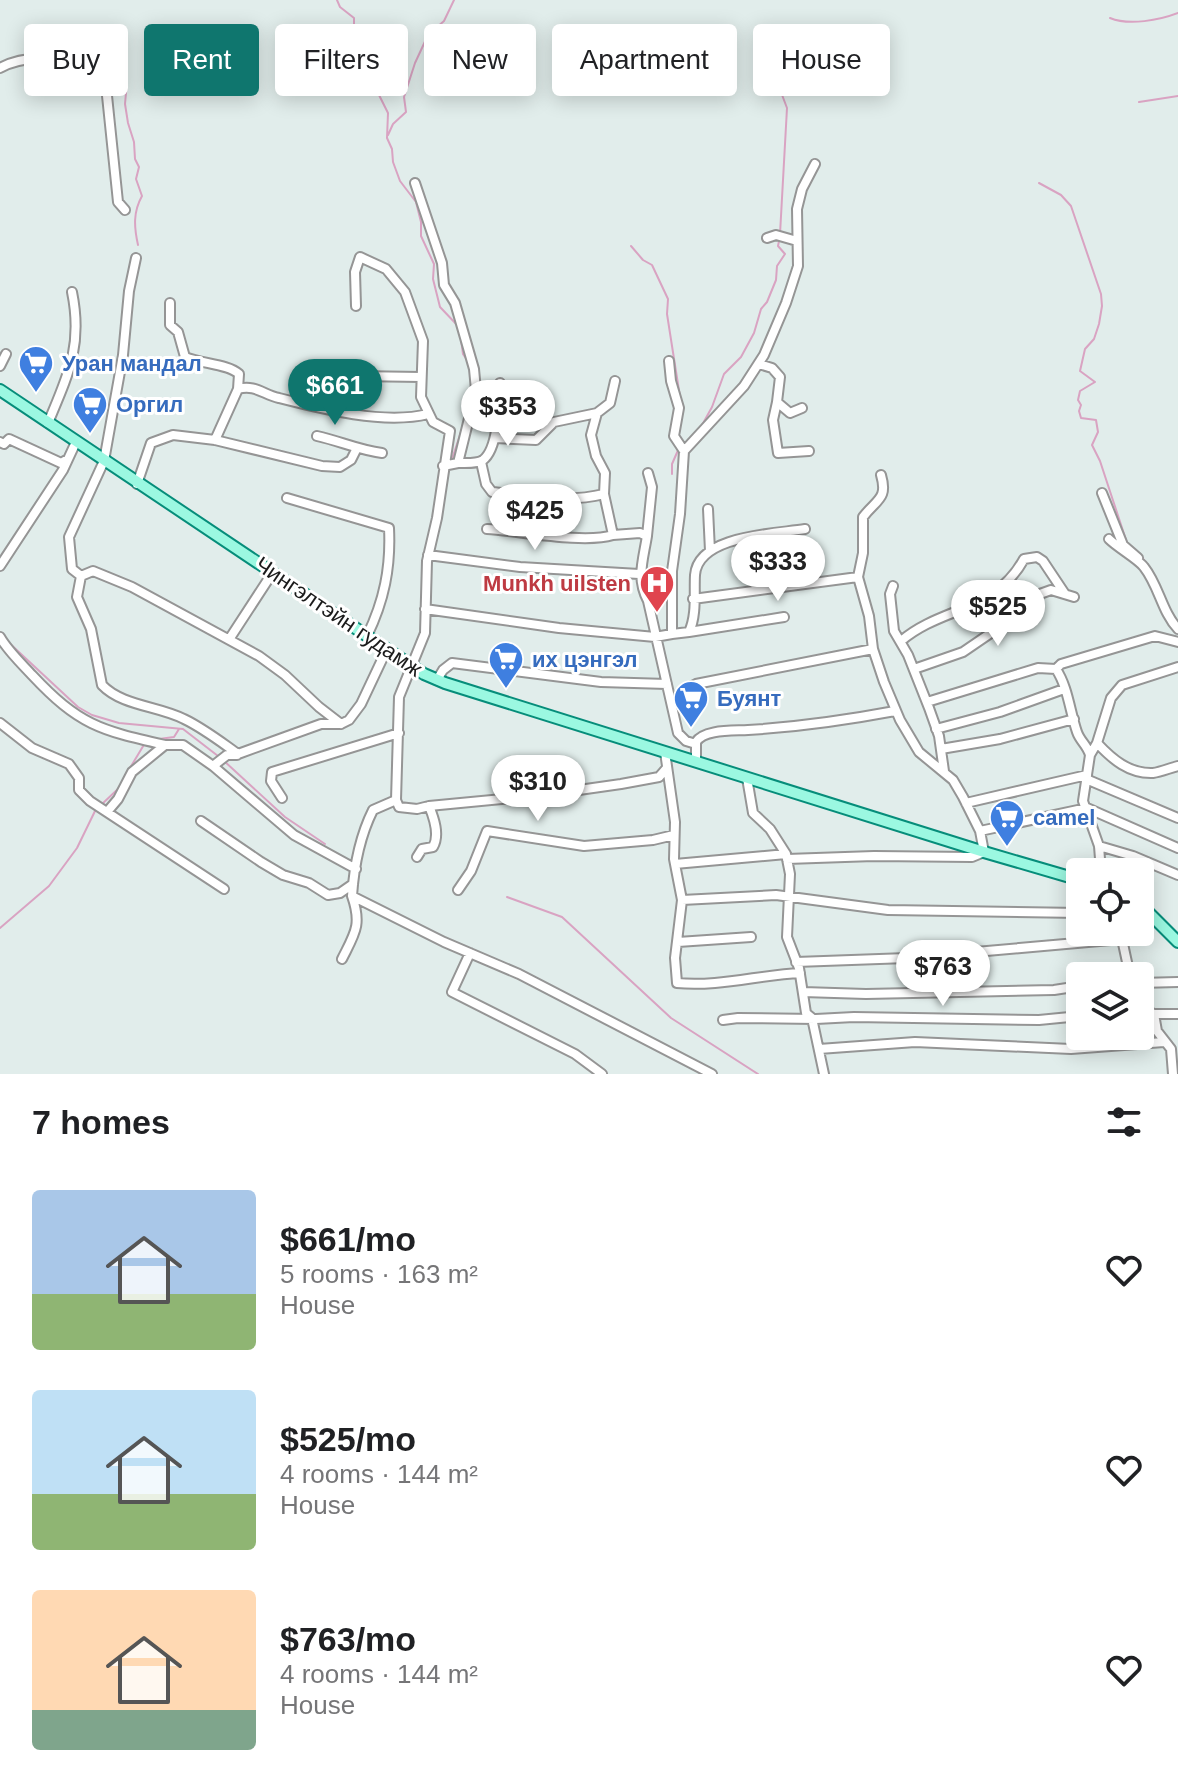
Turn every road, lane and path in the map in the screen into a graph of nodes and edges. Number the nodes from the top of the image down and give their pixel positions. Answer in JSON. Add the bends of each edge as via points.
{"nodes":[{"id":1,"x":0,"y":68,"type":"edge"},
{"id":2,"x":815,"y":164,"type":"dead end"},
{"id":3,"x":415,"y":183,"type":"dead end"},
{"id":4,"x":125,"y":210,"type":"dead end"},
{"id":5,"x":767,"y":238,"type":"dead end"},
{"id":6,"x":797,"y":241,"type":"junction"},
{"id":7,"x":136,"y":258,"type":"dead end"},
{"id":8,"x":72,"y":292,"type":"dead end"},
{"id":9,"x":170,"y":303,"type":"dead end"},
{"id":10,"x":356,"y":306,"type":"dead end"},
{"id":11,"x":6,"y":354,"type":"dead end"},
{"id":12,"x":669,"y":361,"type":"dead end"},
{"id":13,"x":759,"y":364,"type":"junction"},
{"id":14,"x":0,"y":366,"type":"edge"},
{"id":15,"x":355,"y":376,"type":"dead end"},
{"id":16,"x":421,"y":377,"type":"junction"},
{"id":17,"x":615,"y":381,"type":"dead end"},
{"id":18,"x":500,"y":383,"type":"dead end"},
{"id":19,"x":238,"y":389,"type":"junction"},
{"id":20,"x":0,"y":390,"type":"edge"},
{"id":21,"x":777,"y":402,"type":"junction"},
{"id":22,"x":802,"y":408,"type":"dead end"},
{"id":23,"x":597,"y":413,"type":"junction"},
{"id":24,"x":428,"y":414,"type":"junction"},
{"id":25,"x":48,"y":423,"type":"junction"},
{"id":26,"x":317,"y":436,"type":"dead end"},
{"id":27,"x":495,"y":438,"type":"junction"},
{"id":28,"x":215,"y":440,"type":"junction"},
{"id":29,"x":76,"y":442,"type":"junction"},
{"id":30,"x":1,"y":446,"type":"edge"},
{"id":31,"x":356,"y":450,"type":"junction"},
{"id":32,"x":684,"y":451,"type":"junction"},
{"id":33,"x":809,"y":451,"type":"dead end"},
{"id":34,"x":382,"y":453,"type":"dead end"},
{"id":35,"x":68,"y":458,"type":"junction"},
{"id":36,"x":104,"y":461,"type":"junction"},
{"id":37,"x":481,"y":462,"type":"junction"},
{"id":38,"x":458,"y":463,"type":"junction"},
{"id":39,"x":443,"y":466,"type":"junction"},
{"id":40,"x":648,"y":473,"type":"dead end"},
{"id":41,"x":881,"y":475,"type":"dead end"},
{"id":42,"x":137,"y":484,"type":"junction"},
{"id":43,"x":1102,"y":493,"type":"dead end"},
{"id":44,"x":604,"y":494,"type":"junction"},
{"id":45,"x":287,"y":498,"type":"dead end"},
{"id":46,"x":708,"y":509,"type":"dead end"},
{"id":47,"x":487,"y":529,"type":"dead end"},
{"id":48,"x":805,"y":529,"type":"dead end"},
{"id":49,"x":613,"y":535,"type":"junction"},
{"id":50,"x":647,"y":536,"type":"junction"},
{"id":51,"x":1109,"y":539,"type":"dead end"},
{"id":52,"x":709,"y":552,"type":"junction"},
{"id":53,"x":428,"y":555,"type":"junction"},
{"id":54,"x":1143,"y":565,"type":"junction"},
{"id":55,"x":0,"y":566,"type":"edge"},
{"id":56,"x":273,"y":572,"type":"junction"},
{"id":57,"x":639,"y":574,"type":"junction"},
{"id":58,"x":81,"y":576,"type":"junction"},
{"id":59,"x":858,"y":577,"type":"junction"},
{"id":60,"x":893,"y":586,"type":"dead end"},
{"id":61,"x":693,"y":599,"type":"junction"},
{"id":62,"x":425,"y":609,"type":"junction"},
{"id":63,"x":784,"y":617,"type":"dead end"},
{"id":64,"x":1178,"y":629,"type":"edge"},
{"id":65,"x":689,"y":632,"type":"junction"},
{"id":66,"x":672,"y":634,"type":"junction"},
{"id":67,"x":367,"y":636,"type":"junction"},
{"id":68,"x":0,"y":637,"type":"edge"},
{"id":69,"x":655,"y":637,"type":"junction"},
{"id":70,"x":230,"y":638,"type":"junction"},
{"id":71,"x":901,"y":641,"type":"junction"},
{"id":72,"x":1178,"y":642,"type":"edge"},
{"id":73,"x":387,"y":649,"type":"junction"},
{"id":74,"x":873,"y":649,"type":"junction"},
{"id":75,"x":411,"y":666,"type":"junction"},
{"id":76,"x":1178,"y":667,"type":"edge"},
{"id":77,"x":914,"y":669,"type":"junction"},
{"id":78,"x":1056,"y":669,"type":"junction"},
{"id":79,"x":437,"y":680,"type":"junction"},
{"id":80,"x":667,"y":684,"type":"junction"},
{"id":81,"x":1064,"y":689,"type":"junction"},
{"id":82,"x":927,"y":702,"type":"junction"},
{"id":83,"x":672,"y":703,"type":"junction"},
{"id":84,"x":895,"y":711,"type":"junction"},
{"id":85,"x":1074,"y":719,"type":"junction"},
{"id":86,"x":0,"y":723,"type":"edge"},
{"id":87,"x":341,"y":724,"type":"junction"},
{"id":88,"x":936,"y":729,"type":"junction"},
{"id":89,"x":399,"y":733,"type":"junction"},
{"id":90,"x":1097,"y":743,"type":"junction"},
{"id":91,"x":696,"y":744,"type":"junction"},
{"id":92,"x":165,"y":745,"type":"junction"},
{"id":93,"x":941,"y":749,"type":"junction"},
{"id":94,"x":665,"y":752,"type":"junction"},
{"id":95,"x":238,"y":754,"type":"junction"},
{"id":96,"x":1090,"y":755,"type":"junction"},
{"id":97,"x":696,"y":762,"type":"junction"},
{"id":98,"x":213,"y":766,"type":"junction"},
{"id":99,"x":1178,"y":766,"type":"edge"},
{"id":100,"x":666,"y":769,"type":"junction"},
{"id":101,"x":944,"y":772,"type":"junction"},
{"id":102,"x":1086,"y":777,"type":"junction"},
{"id":103,"x":747,"y":778,"type":"junction"},
{"id":104,"x":282,"y":798,"type":"dead end"},
{"id":105,"x":396,"y":800,"type":"junction"},
{"id":106,"x":966,"y":803,"type":"junction"},
{"id":107,"x":429,"y":806,"type":"junction"},
{"id":108,"x":1087,"y":808,"type":"junction"},
{"id":109,"x":107,"y":812,"type":"junction"},
{"id":110,"x":1178,"y":818,"type":"edge"},
{"id":111,"x":201,"y":821,"type":"dead end"},
{"id":112,"x":980,"y":831,"type":"junction"},
{"id":113,"x":674,"y":835,"type":"junction"},
{"id":114,"x":1099,"y":846,"type":"junction"},
{"id":115,"x":1178,"y":848,"type":"edge"},
{"id":116,"x":984,"y":852,"type":"junction"},
{"id":117,"x":417,"y":857,"type":"dead end"},
{"id":118,"x":787,"y":857,"type":"junction"},
{"id":119,"x":1100,"y":858,"type":"edge"},
{"id":120,"x":675,"y":864,"type":"junction"},
{"id":121,"x":356,"y":869,"type":"junction"},
{"id":122,"x":1178,"y":875,"type":"edge"},
{"id":123,"x":1066,"y":876,"type":"edge"},
{"id":124,"x":353,"y":884,"type":"junction"},
{"id":125,"x":224,"y":889,"type":"dead end"},
{"id":126,"x":458,"y":890,"type":"dead end"},
{"id":127,"x":352,"y":896,"type":"junction"},
{"id":128,"x":789,"y":896,"type":"junction"},
{"id":129,"x":682,"y":900,"type":"junction"},
{"id":130,"x":1066,"y":913,"type":"edge"},
{"id":131,"x":1154,"y":918,"type":"edge"},
{"id":132,"x":751,"y":937,"type":"dead end"},
{"id":133,"x":678,"y":942,"type":"junction"},
{"id":134,"x":1066,"y":942,"type":"edge"},
{"id":135,"x":1178,"y":942,"type":"edge"},
{"id":136,"x":470,"y":953,"type":"junction"},
{"id":137,"x":342,"y":959,"type":"dead end"},
{"id":138,"x":796,"y":962,"type":"junction"},
{"id":139,"x":800,"y":973,"type":"junction"},
{"id":140,"x":1178,"y":982,"type":"edge"},
{"id":141,"x":1154,"y":983,"type":"edge"},
{"id":142,"x":1066,"y":988,"type":"edge"},
{"id":143,"x":803,"y":992,"type":"junction"},
{"id":144,"x":1154,"y":1012,"type":"edge"},
{"id":145,"x":1178,"y":1014,"type":"edge"},
{"id":146,"x":1066,"y":1016,"type":"edge"},
{"id":147,"x":812,"y":1018,"type":"junction"},
{"id":148,"x":723,"y":1020,"type":"dead end"},
{"id":149,"x":1154,"y":1025,"type":"edge"},
{"id":150,"x":1171,"y":1046,"type":"edge"},
{"id":151,"x":819,"y":1049,"type":"junction"},
{"id":152,"x":602,"y":1074,"type":"edge"},
{"id":153,"x":712,"y":1074,"type":"edge"},
{"id":154,"x":824,"y":1074,"type":"edge"},
{"id":155,"x":1173,"y":1074,"type":"edge"}],
"edges":[{"from":1,"to":4,"type":"street","via":[[27,58],[62,62],[106,86],[118,202]]},
{"from":2,"to":6,"type":"street","via":[[797,209]]},
{"from":3,"to":38,"type":"street","via":[[474,369],[476,390]]},
{"from":5,"to":6,"type":"street"},
{"from":6,"to":13,"type":"street","via":[[794,279]]},
{"from":7,"to":36,"type":"street"},
{"from":8,"to":25,"type":"street","via":[[76,345]]},
{"from":9,"to":19,"type":"street","via":[[170,325],[178,332],[185,357],[231,367],[239,374]]},
{"from":10,"to":16,"type":"street","via":[[360,257],[386,269],[405,292],[423,341]]},
{"from":11,"to":14,"type":"street"},
{"from":12,"to":32,"type":"street","via":[[679,408],[674,436]]},
{"from":13,"to":21,"type":"street","via":[[780,377]]},
{"from":13,"to":32,"type":"street"},
{"from":15,"to":16,"type":"street"},
{"from":16,"to":24,"type":"street"},
{"from":17,"to":23,"type":"street","via":[[610,403]]},
{"from":18,"to":27,"type":"street"},
{"from":19,"to":24,"type":"street","via":[[265,391],[324,409],[382,416]]},
{"from":19,"to":28,"type":"street"},
{"from":20,"to":25,"type":"main road","name":"Чингэлтэйн гудамж"},
{"from":21,"to":22,"type":"street","via":[[790,413]]},
{"from":21,"to":33,"type":"street","via":[[773,420],[778,453]]},
{"from":23,"to":27,"type":"street","via":[[554,422],[536,440]]},
{"from":23,"to":44,"type":"street","via":[[591,435],[605,473]]},
{"from":24,"to":39,"type":"street","via":[[450,431]]},
{"from":25,"to":29,"type":"main road","name":"Чингэлтэйн гудамж"},
{"from":26,"to":31,"type":"street","via":[[343,441]]},
{"from":27,"to":37,"type":"street"},
{"from":28,"to":31,"type":"street","via":[[322,466],[340,467]]},
{"from":28,"to":42,"type":"street","via":[[173,435],[151,443]]},
{"from":29,"to":35,"type":"street"},
{"from":29,"to":36,"type":"main road","name":"Чингэлтэйн гудамж"},
{"from":30,"to":35,"type":"street","via":[[9,439],[61,463]]},
{"from":31,"to":34,"type":"street"},
{"from":32,"to":66,"type":"street","via":[[672,571]]},
{"from":35,"to":55,"type":"street"},
{"from":36,"to":42,"type":"main road","name":"Чингэлтэйн гудамж"},
{"from":36,"to":58,"type":"street","via":[[69,537],[72,569]]},
{"from":37,"to":38,"type":"street"},
{"from":37,"to":44,"type":"street","via":[[492,492],[588,498]]},
{"from":38,"to":39,"type":"street"},
{"from":39,"to":53,"type":"street"},
{"from":40,"to":50,"type":"street","via":[[652,487]]},
{"from":41,"to":59,"type":"street","via":[[885,490],[863,517]]},
{"from":42,"to":56,"type":"main road","name":"Чингэлтэйн гудамж"},
{"from":43,"to":54,"type":"street","via":[[1123,545]]},
{"from":44,"to":49,"type":"street"},
{"from":45,"to":67,"type":"street","via":[[389,528],[387,583]]},
{"from":46,"to":52,"type":"street"},
{"from":47,"to":49,"type":"street"},
{"from":48,"to":52,"type":"street","via":[[731,541]]},
{"from":49,"to":50,"type":"street"},
{"from":50,"to":57,"type":"street"},
{"from":51,"to":54,"type":"street"},
{"from":52,"to":61,"type":"street","via":[[695,573]]},
{"from":53,"to":57,"type":"street"},
{"from":53,"to":62,"type":"street"},
{"from":54,"to":64,"type":"street"},
{"from":56,"to":67,"type":"main road","name":"Чингэлтэйн гудамж"},
{"from":56,"to":70,"type":"street"},
{"from":57,"to":69,"type":"street"},
{"from":58,"to":70,"type":"street","via":[[93,571],[132,587]]},
{"from":58,"to":95,"type":"street","via":[[77,597],[91,629],[102,685],[184,719]]},
{"from":59,"to":61,"type":"street"},
{"from":59,"to":74,"type":"street"},
{"from":60,"to":71,"type":"street","via":[[894,631]]},
{"from":61,"to":65,"type":"street"},
{"from":62,"to":69,"type":"street"},
{"from":62,"to":75,"type":"street","via":[[425,633]]},
{"from":63,"to":65,"type":"street"},
{"from":65,"to":66,"type":"street"},
{"from":66,"to":69,"type":"street"},
{"from":67,"to":73,"type":"main road","name":"Чингэлтэйн гудамж"},
{"from":68,"to":92,"type":"street","via":[[69,712],[97,728]]},
{"from":69,"to":80,"type":"street"},
{"from":70,"to":87,"type":"street","via":[[285,675]]},
{"from":71,"to":77,"type":"street"},
{"from":71,"to":77,"type":"street","via":[[1007,585],[1024,559],[1043,561],[1069,595],[1051,590],[1037,595],[1023,611],[963,652]]},
{"from":72,"to":78,"type":"street","via":[[1155,636]]},
{"from":73,"to":75,"type":"main road","name":"Чингэлтэйн гудамж"},
{"from":73,"to":87,"type":"street","via":[[361,704]]},
{"from":74,"to":83,"type":"street","via":[[696,684]]},
{"from":74,"to":84,"type":"street"},
{"from":75,"to":79,"type":"main road","name":"Чингэлтэйн гудамж"},
{"from":75,"to":89,"type":"street","via":[[399,697]]},
{"from":76,"to":90,"type":"street","via":[[1122,685],[1111,698]]},
{"from":77,"to":82,"type":"street"},
{"from":78,"to":81,"type":"street"},
{"from":78,"to":82,"type":"street","via":[[1038,668]]},
{"from":79,"to":80,"type":"street","via":[[452,663],[601,682]]},
{"from":79,"to":94,"type":"main road","name":"Чингэлтэйн гудамж"},
{"from":80,"to":83,"type":"street"},
{"from":81,"to":85,"type":"street"},
{"from":81,"to":88,"type":"street"},
{"from":82,"to":88,"type":"street"},
{"from":83,"to":91,"type":"street","via":[[680,737]]},
{"from":84,"to":91,"type":"street","via":[[786,728],[725,731],[698,737]]},
{"from":84,"to":101,"type":"street","via":[[919,752]]},
{"from":85,"to":93,"type":"street"},
{"from":85,"to":96,"type":"street"},
{"from":86,"to":109,"type":"street","via":[[32,748],[69,764],[79,778],[79,790]]},
{"from":87,"to":95,"type":"street","via":[[321,724]]},
{"from":88,"to":93,"type":"street"},
{"from":89,"to":104,"type":"street","via":[[272,772],[271,781]]},
{"from":89,"to":105,"type":"street"},
{"from":90,"to":96,"type":"street"},
{"from":90,"to":99,"type":"street","via":[[1115,762],[1133,769],[1152,773]]},
{"from":91,"to":97,"type":"street"},
{"from":92,"to":98,"type":"street","via":[[183,745]]},
{"from":92,"to":109,"type":"street","via":[[132,772]]},
{"from":93,"to":101,"type":"street"},
{"from":94,"to":97,"type":"main road","name":"Чингэлтэйн гудамж"},
{"from":94,"to":100,"type":"street"},
{"from":95,"to":98,"type":"street"},
{"from":96,"to":102,"type":"street"},
{"from":97,"to":103,"type":"main road","name":"Чингэлтэйн гудамж"},
{"from":98,"to":121,"type":"street","via":[[294,835]]},
{"from":100,"to":107,"type":"street","via":[[659,777],[621,784]]},
{"from":100,"to":113,"type":"street"},
{"from":101,"to":106,"type":"street"},
{"from":102,"to":106,"type":"street"},
{"from":102,"to":108,"type":"street"},
{"from":102,"to":110,"type":"street"},
{"from":103,"to":116,"type":"main road","name":"Чингэлтэйн гудамж"},
{"from":103,"to":118,"type":"street","via":[[753,813]]},
{"from":105,"to":107,"type":"street","via":[[399,807]]},
{"from":105,"to":121,"type":"street","via":[[373,810]]},
{"from":106,"to":112,"type":"street"},
{"from":107,"to":117,"type":"street","via":[[436,842]]},
{"from":108,"to":112,"type":"street"},
{"from":108,"to":114,"type":"street"},
{"from":108,"to":115,"type":"street"},
{"from":109,"to":125,"type":"street"},
{"from":111,"to":124,"type":"street","via":[[261,862],[328,895]]},
{"from":112,"to":116,"type":"street"},
{"from":113,"to":120,"type":"street"},
{"from":113,"to":126,"type":"street","via":[[584,846],[487,831]]},
{"from":114,"to":119,"type":"street"},
{"from":114,"to":122,"type":"street"},
{"from":116,"to":118,"type":"street","via":[[972,857]]},
{"from":116,"to":123,"type":"main road","name":"Чингэлтэйн гудамж"},
{"from":118,"to":120,"type":"street"},
{"from":118,"to":128,"type":"street"},
{"from":120,"to":129,"type":"street"},
{"from":121,"to":124,"type":"street"},
{"from":124,"to":127,"type":"street"},
{"from":127,"to":136,"type":"street"},
{"from":127,"to":137,"type":"street","via":[[357,929]]},
{"from":128,"to":129,"type":"street"},
{"from":128,"to":130,"type":"street","via":[[888,910]]},
{"from":128,"to":138,"type":"street","via":[[787,937]]},
{"from":129,"to":133,"type":"street"},
{"from":131,"to":135,"type":"main road"},
{"from":132,"to":133,"type":"street"},
{"from":133,"to":139,"type":"street","via":[[677,983]]},
{"from":134,"to":138,"type":"street","via":[[922,957]]},
{"from":136,"to":152,"type":"street","via":[[452,992],[575,1054]]},
{"from":136,"to":153,"type":"street"},
{"from":138,"to":139,"type":"street"},
{"from":139,"to":143,"type":"street"},
{"from":140,"to":141,"type":"street"},
{"from":142,"to":143,"type":"street"},
{"from":143,"to":147,"type":"street","via":[[806,1013]]},
{"from":144,"to":145,"type":"street"},
{"from":146,"to":147,"type":"street"},
{"from":147,"to":148,"type":"street"},
{"from":147,"to":151,"type":"street"},
{"from":149,"to":150,"type":"street"},
{"from":150,"to":151,"type":"street","via":[[1071,1049],[915,1042]]},
{"from":150,"to":155,"type":"street"},
{"from":151,"to":154,"type":"street"}]}
